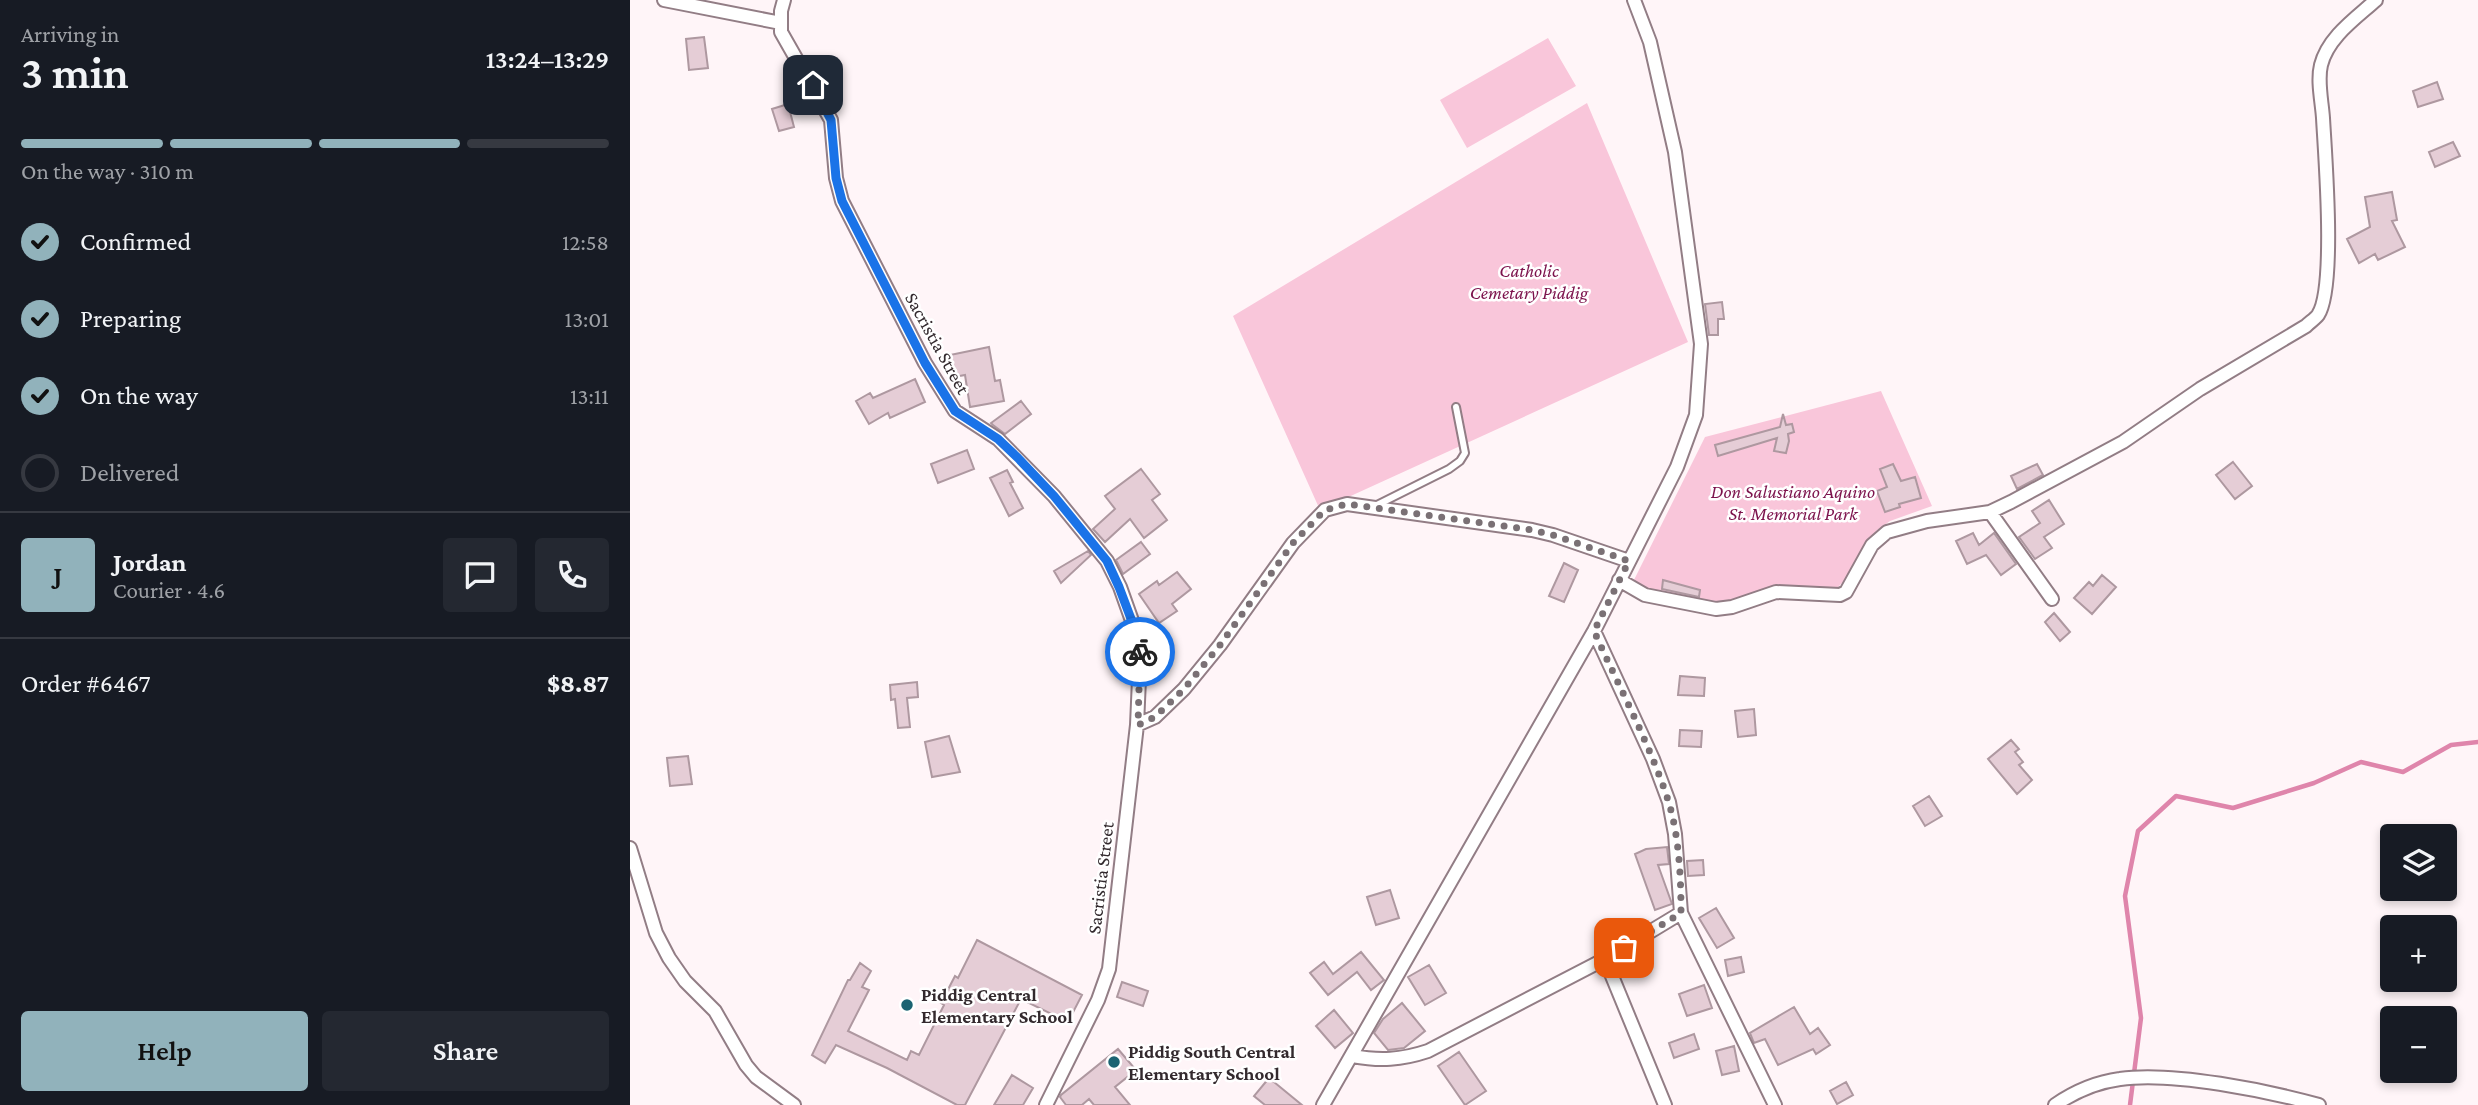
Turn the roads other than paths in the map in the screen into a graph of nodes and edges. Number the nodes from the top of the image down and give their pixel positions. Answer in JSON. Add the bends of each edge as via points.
{"nodes":[{"id":1,"x":664,"y":0,"type":"edge"},
{"id":2,"x":784,"y":0,"type":"edge"},
{"id":3,"x":1634,"y":0,"type":"edge"},
{"id":4,"x":2376,"y":0,"type":"edge"},
{"id":5,"x":781,"y":23,"type":"junction"},
{"id":6,"x":1456,"y":407,"type":"dead end"},
{"id":7,"x":1374,"y":507,"type":"junction"},
{"id":8,"x":1990,"y":512,"type":"junction"},
{"id":9,"x":1629,"y":561,"type":"junction"},
{"id":10,"x":1619,"y":580,"type":"junction"},
{"id":11,"x":2052,"y":599,"type":"dead end"},
{"id":12,"x":1594,"y":631,"type":"junction"},
{"id":13,"x":1138,"y":725,"type":"junction"},
{"id":14,"x":630,"y":848,"type":"edge"},
{"id":15,"x":1681,"y":913,"type":"junction"},
{"id":16,"x":1605,"y":959,"type":"junction"},
{"id":17,"x":1352,"y":1056,"type":"junction"},
{"id":18,"x":794,"y":1105,"type":"edge"},
{"id":19,"x":1046,"y":1105,"type":"edge"},
{"id":20,"x":1323,"y":1105,"type":"edge"},
{"id":21,"x":1665,"y":1105,"type":"edge"},
{"id":22,"x":1775,"y":1105,"type":"edge"},
{"id":23,"x":2055,"y":1105,"type":"edge"},
{"id":24,"x":2319,"y":1105,"type":"edge"}],
"edges":[{"from":1,"to":5,"type":"street"},
{"from":2,"to":5,"type":"street","name":"Sacristia Street"},
{"from":3,"to":9,"type":"street","via":[[1650,42],[1675,152],[1701,344],[1696,415],[1677,467]]},
{"from":4,"to":8,"type":"street","via":[[2345,27],[2321,65],[2327,267],[2318,314],[2123,442]]},
{"from":5,"to":13,"type":"street","name":"Sacristia Street","via":[[781,32],[831,120],[836,178],[848,218],[925,363],[955,411],[1018,458],[1114,573],[1139,644]]},
{"from":6,"to":7,"type":"lane","via":[[1465,453],[1460,461]]},
{"from":7,"to":9,"type":"street","via":[[1532,530]]},
{"from":7,"to":13,"type":"street","via":[[1347,504],[1325,510],[1293,543],[1184,689],[1155,717]]},
{"from":8,"to":10,"type":"street","via":[[1886,531],[1872,545],[1846,592],[1833,596],[1776,593],[1716,609],[1645,595]]},
{"from":8,"to":11,"type":"street"},
{"from":9,"to":10,"type":"street"},
{"from":10,"to":12,"type":"street"},
{"from":12,"to":15,"type":"street","via":[[1669,802]]},
{"from":12,"to":17,"type":"street"},
{"from":13,"to":19,"type":"street","name":"Sacristia Street","via":[[1109,969]]},
{"from":14,"to":18,"type":"street","via":[[656,933],[670,958],[715,1011],[751,1071]]},
{"from":15,"to":16,"type":"street"},
{"from":15,"to":22,"type":"street"},
{"from":16,"to":17,"type":"street","via":[[1428,1051],[1390,1060]]},
{"from":16,"to":21,"type":"street"},
{"from":17,"to":20,"type":"street"},
{"from":23,"to":24,"type":"street","via":[[2094,1086],[2146,1077],[2284,1095]]}]}
